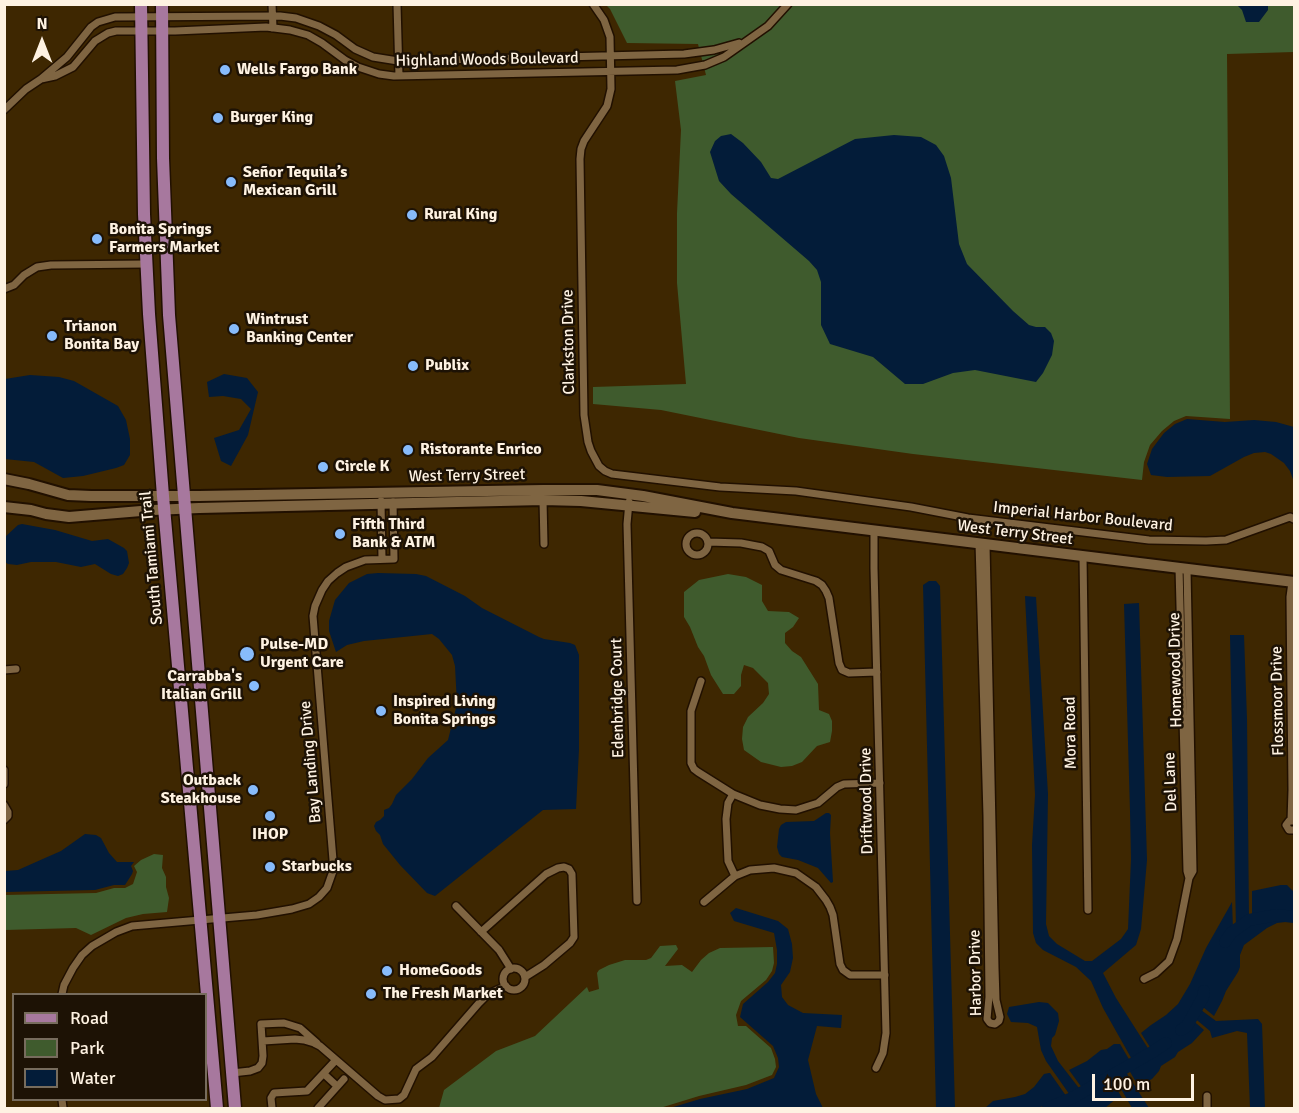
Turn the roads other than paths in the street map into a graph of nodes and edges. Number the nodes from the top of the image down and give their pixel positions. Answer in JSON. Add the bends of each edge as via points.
{"nodes":[{"id":1,"x":272,"y":4,"type":"edge"},
{"id":2,"x":397,"y":4,"type":"edge"},
{"id":3,"x":593,"y":4,"type":"edge"},
{"id":4,"x":788,"y":4,"type":"edge"},
{"id":5,"x":141,"y":11,"type":"edge"},
{"id":6,"x":162,"y":11,"type":"edge"},
{"id":7,"x":273,"y":16,"type":"junction"},
{"id":8,"x":273,"y":28,"type":"junction"},
{"id":9,"x":162,"y":31,"type":"junction"},
{"id":10,"x":141,"y":32,"type":"junction"},
{"id":11,"x":745,"y":42,"type":"junction"},
{"id":12,"x":610,"y":55,"type":"junction"},
{"id":13,"x":398,"y":61,"type":"junction"},
{"id":14,"x":610,"y":72,"type":"junction"},
{"id":15,"x":399,"y":76,"type":"junction"},
{"id":16,"x":41,"y":80,"type":"junction"},
{"id":17,"x":4,"y":110,"type":"edge"},
{"id":18,"x":146,"y":264,"type":"junction"},
{"id":19,"x":4,"y":289,"type":"edge"},
{"id":20,"x":4,"y":479,"type":"edge"},
{"id":21,"x":381,"y":493,"type":"junction"},
{"id":22,"x":393,"y":493,"type":"junction"},
{"id":23,"x":163,"y":496,"type":"junction"},
{"id":24,"x":630,"y":499,"type":"junction"},
{"id":25,"x":543,"y":500,"type":"junction"},
{"id":26,"x":184,"y":503,"type":"junction"},
{"id":27,"x":393,"y":504,"type":"junction"},
{"id":28,"x":381,"y":505,"type":"junction"},
{"id":29,"x":901,"y":506,"type":"joint"},
{"id":30,"x":4,"y":507,"type":"edge"},
{"id":31,"x":164,"y":510,"type":"junction"},
{"id":32,"x":1294,"y":519,"type":"edge"},
{"id":33,"x":874,"y":531,"type":"junction"},
{"id":34,"x":708,"y":542,"type":"dead end"},
{"id":35,"x":982,"y":543,"type":"junction"},
{"id":36,"x":544,"y":544,"type":"dead end"},
{"id":37,"x":1083,"y":556,"type":"junction"},
{"id":38,"x":382,"y":560,"type":"junction"},
{"id":39,"x":1183,"y":568,"type":"junction"},
{"id":40,"x":1293,"y":582,"type":"edge"},
{"id":41,"x":16,"y":669,"type":"dead end"},
{"id":42,"x":4,"y":670,"type":"edge"},
{"id":43,"x":877,"y":672,"type":"junction"},
{"id":44,"x":701,"y":681,"type":"dead end"},
{"id":45,"x":4,"y":770,"type":"edge"},
{"id":46,"x":880,"y":783,"type":"junction"},
{"id":47,"x":4,"y":784,"type":"edge"},
{"id":48,"x":733,"y":794,"type":"junction"},
{"id":49,"x":4,"y":806,"type":"edge"},
{"id":50,"x":4,"y":820,"type":"edge"},
{"id":51,"x":1293,"y":821,"type":"edge"},
{"id":52,"x":1294,"y":830,"type":"edge"},
{"id":53,"x":735,"y":876,"type":"junction"},
{"id":54,"x":637,"y":901,"type":"dead end"},
{"id":55,"x":704,"y":902,"type":"dead end"},
{"id":56,"x":456,"y":906,"type":"dead end"},
{"id":57,"x":1088,"y":910,"type":"dead end"},
{"id":58,"x":218,"y":919,"type":"junction"},
{"id":59,"x":201,"y":920,"type":"junction"},
{"id":60,"x":481,"y":932,"type":"junction"},
{"id":61,"x":510,"y":969,"type":"junction"},
{"id":62,"x":885,"y":975,"type":"junction"},
{"id":63,"x":525,"y":977,"type":"junction"},
{"id":64,"x":1144,"y":979,"type":"dead end"},
{"id":65,"x":506,"y":986,"type":"junction"},
{"id":66,"x":62,"y":993,"type":"edge"},
{"id":67,"x":263,"y":1041,"type":"junction"},
{"id":68,"x":320,"y":1046,"type":"junction"},
{"id":69,"x":336,"y":1060,"type":"junction"},
{"id":70,"x":876,"y":1068,"type":"dead end"},
{"id":71,"x":232,"y":1073,"type":"junction"},
{"id":72,"x":324,"y":1074,"type":"junction"},
{"id":73,"x":344,"y":1079,"type":"dead end"},
{"id":74,"x":337,"y":1086,"type":"junction"},
{"id":75,"x":1207,"y":1096,"type":"dead end"},
{"id":76,"x":217,"y":1108,"type":"edge"},
{"id":77,"x":235,"y":1108,"type":"edge"},
{"id":78,"x":272,"y":1108,"type":"edge"},
{"id":79,"x":318,"y":1108,"type":"edge"},
{"id":80,"x":1207,"y":1108,"type":"edge"}],
"edges":[{"from":1,"to":7,"type":"street"},
{"from":2,"to":13,"type":"street"},
{"from":3,"to":12,"type":"street","name":"Clarkston Drive","via":[[608,29]]},
{"from":4,"to":11,"type":"street","name":"Highland Woods Boulevard","via":[[768,26]]},
{"from":5,"to":6,"type":"street","name":"Highland Woods Boulevard"},
{"from":5,"to":10,"type":"main road","name":"South Tamiami Trail"},
{"from":5,"to":16,"type":"street","name":"Highland Woods Boulevard","via":[[98,22]]},
{"from":6,"to":7,"type":"street","name":"Highland Woods Boulevard"},
{"from":6,"to":9,"type":"main road"},
{"from":7,"to":8,"type":"street"},
{"from":7,"to":13,"type":"street","name":"Highland Woods Boulevard","via":[[319,26],[364,54]]},
{"from":8,"to":9,"type":"street","name":"Highland Woods Boulevard"},
{"from":8,"to":15,"type":"street","name":"Highland Woods Boulevard","via":[[308,35],[365,70]]},
{"from":9,"to":10,"type":"street","name":"Highland Woods Boulevard"},
{"from":9,"to":26,"type":"main road","via":[[166,262]]},
{"from":10,"to":16,"type":"street","name":"Highland Woods Boulevard","via":[[116,31],[101,36],[73,67]]},
{"from":10,"to":18,"type":"main road","name":"South Tamiami Trail"},
{"from":11,"to":12,"type":"street","name":"Highland Woods Boulevard","via":[[699,53]]},
{"from":11,"to":14,"type":"street","name":"Highland Woods Boulevard","via":[[715,62],[695,68]]},
{"from":12,"to":13,"type":"street","name":"Highland Woods Boulevard"},
{"from":12,"to":14,"type":"street","name":"Clarkston Drive"},
{"from":13,"to":15,"type":"street"},
{"from":14,"to":15,"type":"street","name":"Highland Woods Boulevard"},
{"from":14,"to":29,"type":"street","name":"Clarkston Drive","via":[[610,98],[584,141],[580,159],[584,415],[588,442],[599,466],[612,474],[720,487],[786,490]]},
{"from":16,"to":17,"type":"street"},
{"from":18,"to":19,"type":"street","via":[[37,267]]},
{"from":18,"to":23,"type":"main road","name":"South Tamiami Trail"},
{"from":20,"to":23,"type":"street","name":"West Terry Street","via":[[76,496]]},
{"from":21,"to":22,"type":"street","name":"West Terry Street"},
{"from":21,"to":26,"type":"street","name":"West Terry Street"},
{"from":21,"to":28,"type":"street"},
{"from":22,"to":24,"type":"street","name":"West Terry Street","via":[[597,490]]},
{"from":22,"to":27,"type":"street","name":"Bay Landing Drive"},
{"from":23,"to":26,"type":"street","name":"West Terry Street"},
{"from":23,"to":31,"type":"main road","name":"South Tamiami Trail"},
{"from":24,"to":25,"type":"street","name":"West Terry Street"},
{"from":24,"to":33,"type":"street","name":"West Terry Street"},
{"from":24,"to":54,"type":"street","name":"Edenbridge Court","via":[[627,524]]},
{"from":25,"to":27,"type":"street","name":"West Terry Street"},
{"from":25,"to":36,"type":"street"},
{"from":26,"to":28,"type":"street","name":"West Terry Street"},
{"from":26,"to":31,"type":"street","name":"West Terry Street"},
{"from":26,"to":58,"type":"main road"},
{"from":27,"to":28,"type":"street","name":"West Terry Street"},
{"from":27,"to":38,"type":"street","name":"Bay Landing Drive","via":[[394,559]]},
{"from":28,"to":38,"type":"street"},
{"from":29,"to":32,"type":"street","name":"Imperial Harbor Boulevard","via":[[1149,540],[1234,539],[1290,517]]},
{"from":30,"to":31,"type":"street","name":"West Terry Street","via":[[69,517]]},
{"from":31,"to":59,"type":"main road","name":"South Tamiami Trail"},
{"from":33,"to":35,"type":"street","name":"West Terry Street"},
{"from":33,"to":43,"type":"street","name":"Driftwood Drive"},
{"from":34,"to":43,"type":"street","via":[[762,546],[769,550],[781,570],[822,585],[829,598],[843,670]]},
{"from":35,"to":35,"type":"street","name":"Harbor Drive","via":[[987,1019],[995,1024],[1000,1017],[996,1000]]},
{"from":35,"to":37,"type":"street","name":"West Terry Street"},
{"from":37,"to":39,"type":"street","name":"West Terry Street"},
{"from":37,"to":57,"type":"street","name":"Mora Road"},
{"from":38,"to":58,"type":"street","name":"Bay Landing Drive","via":[[364,560],[337,573],[322,590],[313,616],[333,860],[327,888],[309,904],[292,909]]},
{"from":39,"to":40,"type":"street","name":"West Terry Street"},
{"from":39,"to":64,"type":"street","name":"Homewood Drive","via":[[1193,871],[1169,961]]},
{"from":40,"to":51,"type":"street","name":"Flossmoor Drive"},
{"from":41,"to":42,"type":"street"},
{"from":43,"to":46,"type":"street","name":"Driftwood Drive"},
{"from":44,"to":48,"type":"street","via":[[691,711],[691,763],[698,772]]},
{"from":45,"to":47,"type":"street"},
{"from":46,"to":48,"type":"street","via":[[844,784],[818,803],[796,810],[760,805]]},
{"from":46,"to":62,"type":"street","name":"Driftwood Drive"},
{"from":48,"to":53,"type":"street","via":[[726,819],[728,861]]},
{"from":49,"to":50,"type":"street","via":[[8,812]]},
{"from":51,"to":52,"type":"street","name":"Flossmoor Drive","via":[[1287,827]]},
{"from":53,"to":55,"type":"street"},
{"from":53,"to":62,"type":"street","via":[[766,867],[803,877],[830,907],[843,970],[850,975]]},
{"from":56,"to":60,"type":"street"},
{"from":58,"to":59,"type":"street","name":"Bay Landing Drive"},
{"from":58,"to":71,"type":"main road"},
{"from":59,"to":66,"type":"street","name":"Bay Landing Drive","via":[[132,926],[116,932],[82,955]]},
{"from":59,"to":76,"type":"main road","name":"South Tamiami Trail"},
{"from":60,"to":61,"type":"street","via":[[499,950]]},
{"from":60,"to":63,"type":"street","via":[[546,874],[558,868],[569,869],[574,937]]},
{"from":61,"to":63,"type":"street","via":[[520,970]]},
{"from":61,"to":65,"type":"street","via":[[504,976]]},
{"from":62,"to":70,"type":"street","name":"Driftwood Drive","via":[[885,1045]]},
{"from":63,"to":65,"type":"street","via":[[519,988]]},
{"from":65,"to":69,"type":"street","via":[[478,1003],[432,1057],[416,1069],[399,1099],[378,1096]]},
{"from":67,"to":68,"type":"street","via":[[295,1039]]},
{"from":67,"to":68,"type":"street","via":[[261,1024],[284,1023],[300,1028]]},
{"from":67,"to":71,"type":"street","via":[[262,1063],[258,1068]]},
{"from":68,"to":69,"type":"street"},
{"from":69,"to":72,"type":"street"},
{"from":71,"to":77,"type":"main road"},
{"from":72,"to":74,"type":"street"},
{"from":72,"to":78,"type":"street","via":[[307,1091],[274,1093]]},
{"from":73,"to":74,"type":"street"},
{"from":74,"to":79,"type":"street"},
{"from":75,"to":80,"type":"street"}]}
